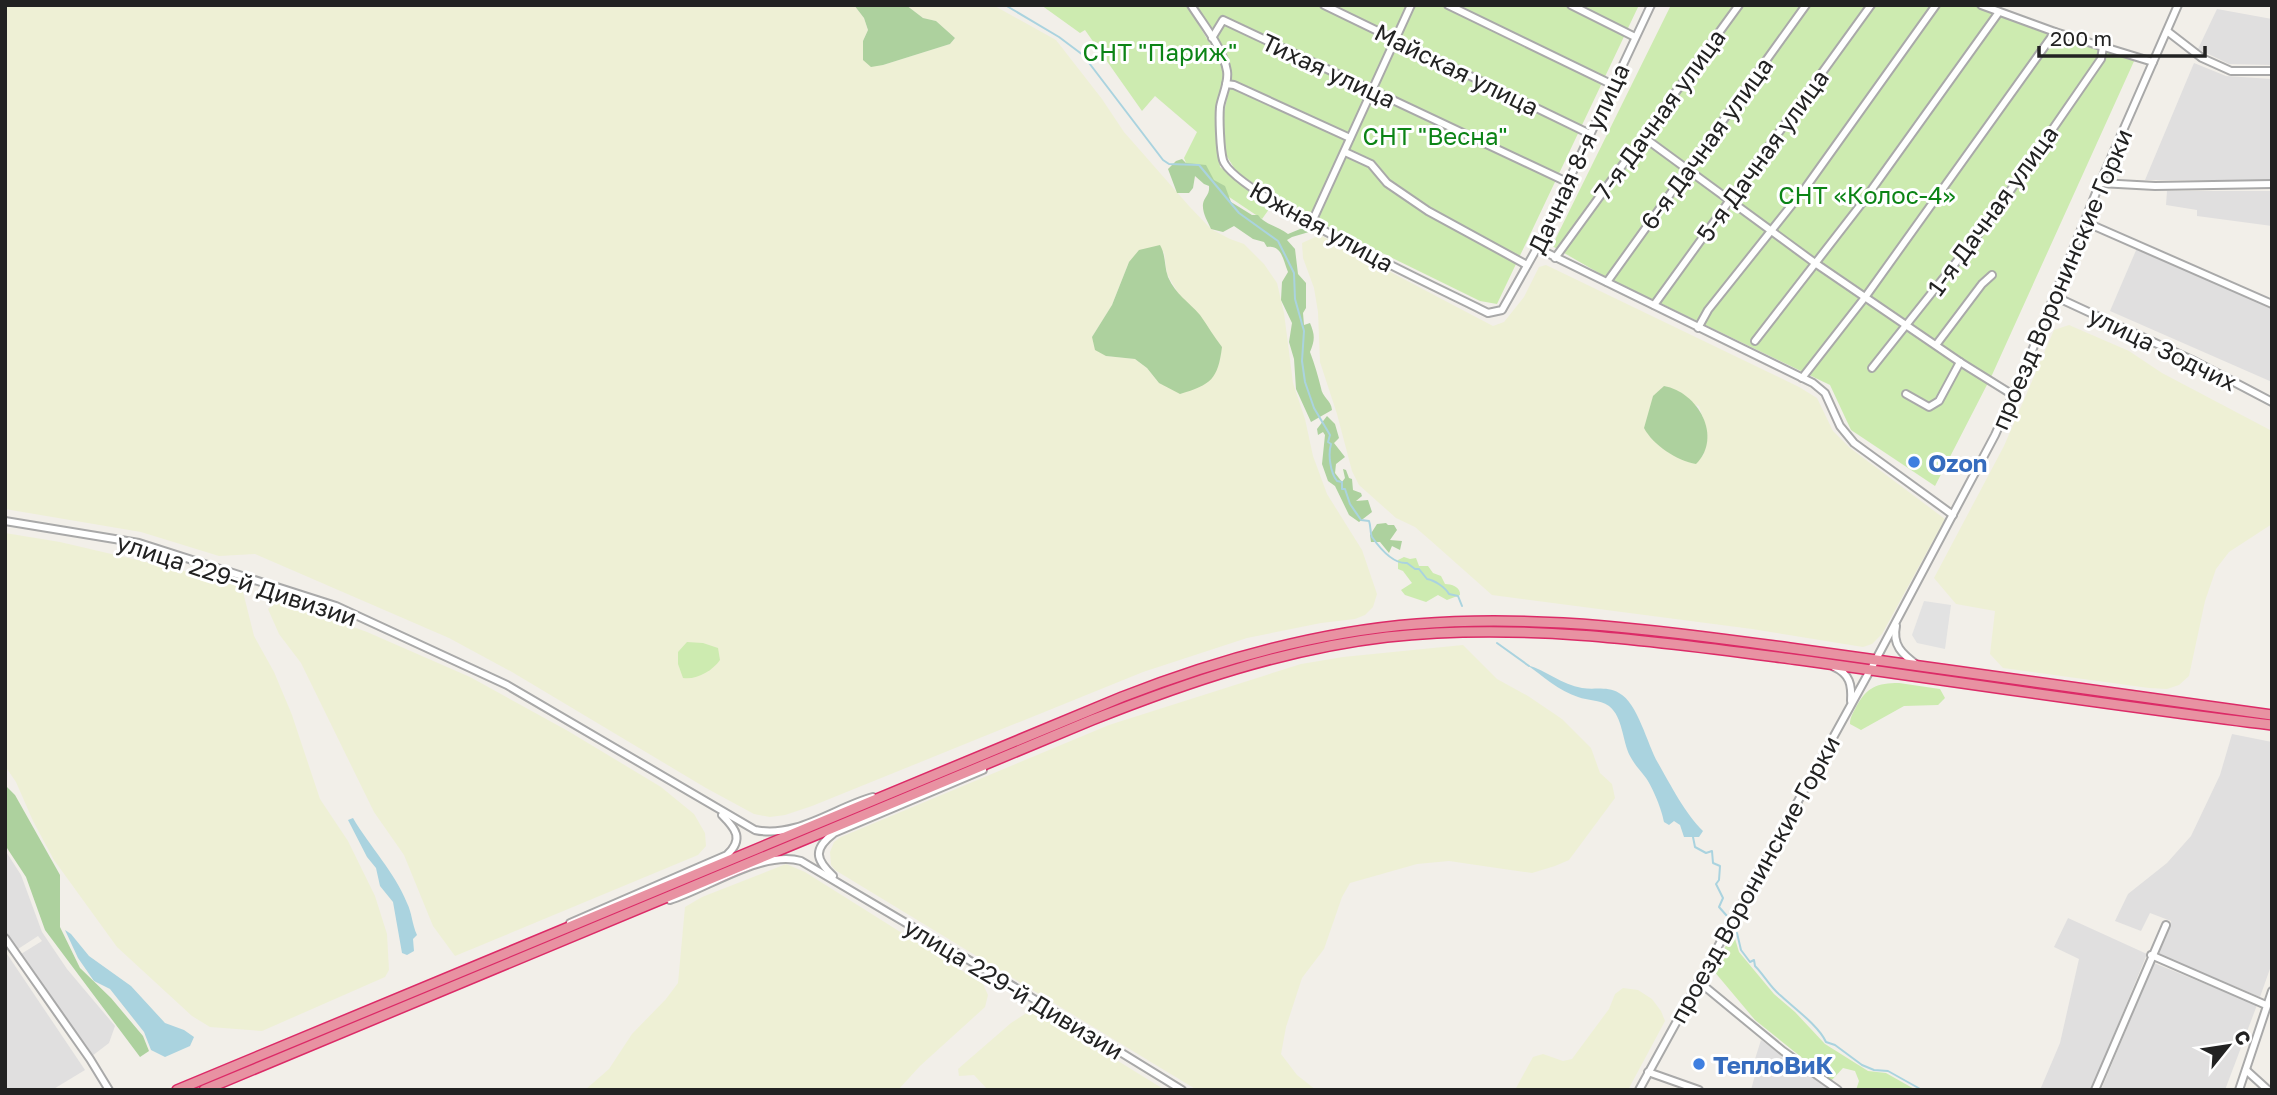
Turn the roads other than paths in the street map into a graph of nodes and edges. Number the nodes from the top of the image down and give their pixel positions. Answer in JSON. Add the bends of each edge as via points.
{"nodes":[{"id":1,"x":1191,"y":5,"type":"edge"},
{"id":2,"x":1324,"y":5,"type":"edge"},
{"id":3,"x":1411,"y":5,"type":"edge"},
{"id":4,"x":1448,"y":5,"type":"edge"},
{"id":5,"x":1571,"y":5,"type":"edge"},
{"id":6,"x":1651,"y":5,"type":"edge"},
{"id":7,"x":1739,"y":5,"type":"edge"},
{"id":8,"x":1806,"y":5,"type":"edge"},
{"id":9,"x":1871,"y":5,"type":"edge"},
{"id":10,"x":1936,"y":5,"type":"edge"},
{"id":11,"x":1982,"y":5,"type":"edge"},
{"id":12,"x":2178,"y":5,"type":"edge"},
{"id":13,"x":1999,"y":12,"type":"junction"},
{"id":14,"x":2167,"y":31,"type":"junction"},
{"id":15,"x":2054,"y":32,"type":"junction"},
{"id":16,"x":1635,"y":37,"type":"junction"},
{"id":17,"x":1212,"y":38,"type":"junction"},
{"id":18,"x":1394,"y":38,"type":"junction"},
{"id":19,"x":2103,"y":47,"type":"junction"},
{"id":20,"x":2153,"y":62,"type":"junction"},
{"id":21,"x":2272,"y":71,"type":"edge"},
{"id":22,"x":1226,"y":84,"type":"junction"},
{"id":23,"x":1613,"y":85,"type":"junction"},
{"id":24,"x":1371,"y":89,"type":"junction"},
{"id":25,"x":1590,"y":134,"type":"junction"},
{"id":26,"x":1642,"y":136,"type":"junction"},
{"id":27,"x":1350,"y":138,"type":"junction"},
{"id":28,"x":1345,"y":152,"type":"junction"},
{"id":29,"x":1687,"y":168,"type":"junction"},
{"id":30,"x":1567,"y":182,"type":"junction"},
{"id":31,"x":2100,"y":183,"type":"junction"},
{"id":32,"x":2272,"y":184,"type":"edge"},
{"id":33,"x":1729,"y":201,"type":"junction"},
{"id":34,"x":2085,"y":222,"type":"junction"},
{"id":35,"x":1311,"y":224,"type":"junction"},
{"id":36,"x":1770,"y":231,"type":"junction"},
{"id":37,"x":1537,"y":248,"type":"junction"},
{"id":38,"x":1555,"y":258,"type":"junction"},
{"id":39,"x":1815,"y":263,"type":"junction"},
{"id":40,"x":1527,"y":265,"type":"junction"},
{"id":41,"x":1992,"y":275,"type":"dead end"},
{"id":42,"x":1606,"y":282,"type":"junction"},
{"id":43,"x":1866,"y":296,"type":"junction"},
{"id":44,"x":2054,"y":296,"type":"junction"},
{"id":45,"x":2272,"y":304,"type":"edge"},
{"id":46,"x":1654,"y":305,"type":"junction"},
{"id":47,"x":1502,"y":310,"type":"joint"},
{"id":48,"x":1907,"y":326,"type":"junction"},
{"id":49,"x":1698,"y":328,"type":"junction"},
{"id":50,"x":1755,"y":341,"type":"dead end"},
{"id":51,"x":1936,"y":345,"type":"junction"},
{"id":52,"x":1960,"y":362,"type":"junction"},
{"id":53,"x":1872,"y":368,"type":"dead end"},
{"id":54,"x":1802,"y":378,"type":"junction"},
{"id":55,"x":1906,"y":394,"type":"dead end"},
{"id":56,"x":2013,"y":395,"type":"junction"},
{"id":57,"x":2272,"y":402,"type":"edge"},
{"id":58,"x":1953,"y":515,"type":"junction"},
{"id":59,"x":5,"y":521,"type":"edge"},
{"id":60,"x":1898,"y":616,"type":"junction"},
{"id":61,"x":1876,"y":659,"type":"junction"},
{"id":62,"x":1826,"y":664,"type":"junction"},
{"id":63,"x":1919,"y":666,"type":"junction"},
{"id":64,"x":1870,"y":670,"type":"junction"},
{"id":65,"x":1851,"y":703,"type":"junction"},
{"id":66,"x":2272,"y":715,"type":"edge"},
{"id":67,"x":2272,"y":725,"type":"edge"},
{"id":68,"x":1034,"y":744,"type":"junction"},
{"id":69,"x":894,"y":791,"type":"junction"},
{"id":70,"x":716,"y":809,"type":"junction"},
{"id":71,"x":845,"y":887,"type":"junction"},
{"id":72,"x":634,"y":911,"type":"junction"},
{"id":73,"x":2166,"y":925,"type":"dead end"},
{"id":74,"x":5,"y":938,"type":"edge"},
{"id":75,"x":537,"y":940,"type":"junction"},
{"id":76,"x":2151,"y":955,"type":"junction"},
{"id":77,"x":1698,"y":981,"type":"junction"},
{"id":78,"x":2272,"y":991,"type":"edge"},
{"id":79,"x":2266,"y":1005,"type":"junction"},
{"id":80,"x":2246,"y":1070,"type":"junction"},
{"id":81,"x":1648,"y":1072,"type":"junction"},
{"id":82,"x":109,"y":1090,"type":"edge"},
{"id":83,"x":177,"y":1090,"type":"edge"},
{"id":84,"x":204,"y":1090,"type":"edge"},
{"id":85,"x":1182,"y":1090,"type":"edge"},
{"id":86,"x":1639,"y":1090,"type":"edge"},
{"id":87,"x":1699,"y":1090,"type":"edge"},
{"id":88,"x":1838,"y":1090,"type":"edge"},
{"id":89,"x":2095,"y":1090,"type":"edge"},
{"id":90,"x":2239,"y":1090,"type":"edge"},
{"id":91,"x":2267,"y":1090,"type":"edge"}],
"edges":[{"from":1,"to":17,"type":"street","name":"Южная улица"},
{"from":2,"to":18,"type":"street","name":"Майская улица"},
{"from":3,"to":18,"type":"street"},
{"from":4,"to":23,"type":"street"},
{"from":5,"to":16,"type":"street"},
{"from":6,"to":16,"type":"street","name":"Дачная 8-я улица"},
{"from":7,"to":26,"type":"street","name":"7-я Дачная улица"},
{"from":8,"to":29,"type":"street","name":"6-я Дачная улица"},
{"from":9,"to":33,"type":"street","name":"5-я Дачная улица"},
{"from":10,"to":36,"type":"street"},
{"from":11,"to":13,"type":"street"},
{"from":12,"to":14,"type":"street","name":"проезд Воронинские Горки"},
{"from":13,"to":15,"type":"street"},
{"from":13,"to":39,"type":"street"},
{"from":14,"to":20,"type":"street","name":"проезд Воронинские Горки"},
{"from":14,"to":21,"type":"street","via":[[2217,66],[2231,71]]},
{"from":15,"to":19,"type":"street"},
{"from":15,"to":43,"type":"street"},
{"from":16,"to":23,"type":"street","name":"Дачная 8-я улица"},
{"from":17,"to":22,"type":"street","name":"Южная улица","via":[[1224,62]]},
{"from":17,"to":24,"type":"street","name":"Тихая улица","via":[[1223,20]]},
{"from":18,"to":24,"type":"street"},
{"from":18,"to":25,"type":"street","name":"Майская улица"},
{"from":19,"to":20,"type":"street"},
{"from":19,"to":48,"type":"street","name":"1-я Дачная улица","via":[[2101,59],[1992,217]]},
{"from":20,"to":31,"type":"street","name":"проезд Воронинские Горки"},
{"from":22,"to":27,"type":"street"},
{"from":22,"to":35,"type":"street","name":"Южная улица","via":[[1220,109],[1223,160],[1230,172]]},
{"from":23,"to":25,"type":"street","name":"Дачная 8-я улица"},
{"from":24,"to":27,"type":"street"},
{"from":24,"to":30,"type":"street","name":"Тихая улица"},
{"from":25,"to":30,"type":"street","name":"Дачная 8-я улица"},
{"from":26,"to":29,"type":"street"},
{"from":26,"to":38,"type":"street","name":"7-я Дачная улица"},
{"from":27,"to":28,"type":"street"},
{"from":28,"to":35,"type":"street"},
{"from":28,"to":40,"type":"street","via":[[1371,164],[1387,183],[1428,211]]},
{"from":29,"to":33,"type":"street"},
{"from":29,"to":42,"type":"street","name":"6-я Дачная улица"},
{"from":30,"to":37,"type":"street","name":"Дачная 8-я улица"},
{"from":31,"to":32,"type":"street"},
{"from":31,"to":34,"type":"street","name":"проезд Воронинские Горки"},
{"from":33,"to":36,"type":"street"},
{"from":33,"to":46,"type":"street","name":"5-я Дачная улица"},
{"from":34,"to":44,"type":"street","name":"проезд Воронинские Горки"},
{"from":34,"to":45,"type":"street"},
{"from":35,"to":47,"type":"street","name":"Южная улица","via":[[1488,313]]},
{"from":36,"to":39,"type":"street"},
{"from":36,"to":49,"type":"street"},
{"from":37,"to":38,"type":"street"},
{"from":37,"to":40,"type":"street","name":"Дачная 8-я улица"},
{"from":38,"to":42,"type":"street"},
{"from":39,"to":43,"type":"street"},
{"from":39,"to":50,"type":"street"},
{"from":40,"to":47,"type":"street","name":"Дачная 8-я улица"},
{"from":41,"to":51,"type":"street"},
{"from":42,"to":46,"type":"street"},
{"from":43,"to":48,"type":"street"},
{"from":43,"to":54,"type":"street"},
{"from":44,"to":56,"type":"street","name":"проезд Воронинские Горки"},
{"from":44,"to":57,"type":"street","name":"улица Зодчих"},
{"from":46,"to":49,"type":"street"},
{"from":48,"to":51,"type":"street"},
{"from":48,"to":53,"type":"street","name":"1-я Дачная улица"},
{"from":49,"to":54,"type":"street"},
{"from":51,"to":52,"type":"street"},
{"from":52,"to":55,"type":"street","via":[[1939,401],[1929,407]]},
{"from":52,"to":56,"type":"street"},
{"from":54,"to":58,"type":"street","via":[[1825,393],[1840,426],[1854,443]]},
{"from":56,"to":58,"type":"street","name":"проезд Воронинские Горки"},
{"from":58,"to":60,"type":"street","name":"проезд Воронинские Горки"},
{"from":59,"to":70,"type":"street","name":"улица 229-й Дивизии","via":[[139,543],[336,607],[507,685]]},
{"from":60,"to":61,"type":"street","name":"проезд Воронинские Горки"},
{"from":60,"to":63,"type":"street","via":[[1895,641]]},
{"from":61,"to":63,"type":"highway"},
{"from":61,"to":64,"type":"street","name":"проезд Воронинские Горки"},
{"from":61,"to":69,"type":"highway","via":[[1579,623],[1486,621],[1359,631],[1273,648],[1184,674]]},
{"from":62,"to":64,"type":"highway"},
{"from":62,"to":65,"type":"street","via":[[1848,677]]},
{"from":62,"to":68,"type":"highway","via":[[1578,633],[1488,631],[1386,638],[1306,650],[1217,674]]},
{"from":63,"to":66,"type":"highway"},
{"from":64,"to":65,"type":"street","name":"проезд Воронинские Горки"},
{"from":64,"to":67,"type":"highway"},
{"from":65,"to":77,"type":"street","name":"проезд Воронинские Горки"},
{"from":68,"to":71,"type":"street","via":[[834,834],[821,845],[818,856]]},
{"from":68,"to":72,"type":"highway"},
{"from":69,"to":70,"type":"street","name":"улица 229-й Дивизии","via":[[778,832],[755,830]]},
{"from":69,"to":75,"type":"highway"},
{"from":70,"to":75,"type":"street","via":[[737,836],[727,855],[584,915]]},
{"from":71,"to":72,"type":"street","name":"улица 229-й Дивизии","via":[[807,864],[779,859]]},
{"from":71,"to":85,"type":"street","name":"улица 229-й Дивизии"},
{"from":72,"to":84,"type":"highway"},
{"from":73,"to":76,"type":"street"},
{"from":74,"to":82,"type":"street"},
{"from":75,"to":83,"type":"highway"},
{"from":76,"to":79,"type":"street"},
{"from":76,"to":89,"type":"street"},
{"from":77,"to":81,"type":"street","name":"проезд Воронинские Горки"},
{"from":77,"to":88,"type":"street"},
{"from":78,"to":79,"type":"street"},
{"from":79,"to":80,"type":"street"},
{"from":80,"to":90,"type":"street"},
{"from":80,"to":91,"type":"street"},
{"from":81,"to":86,"type":"street","name":"проезд Воронинские Горки"},
{"from":81,"to":87,"type":"street"}]}
